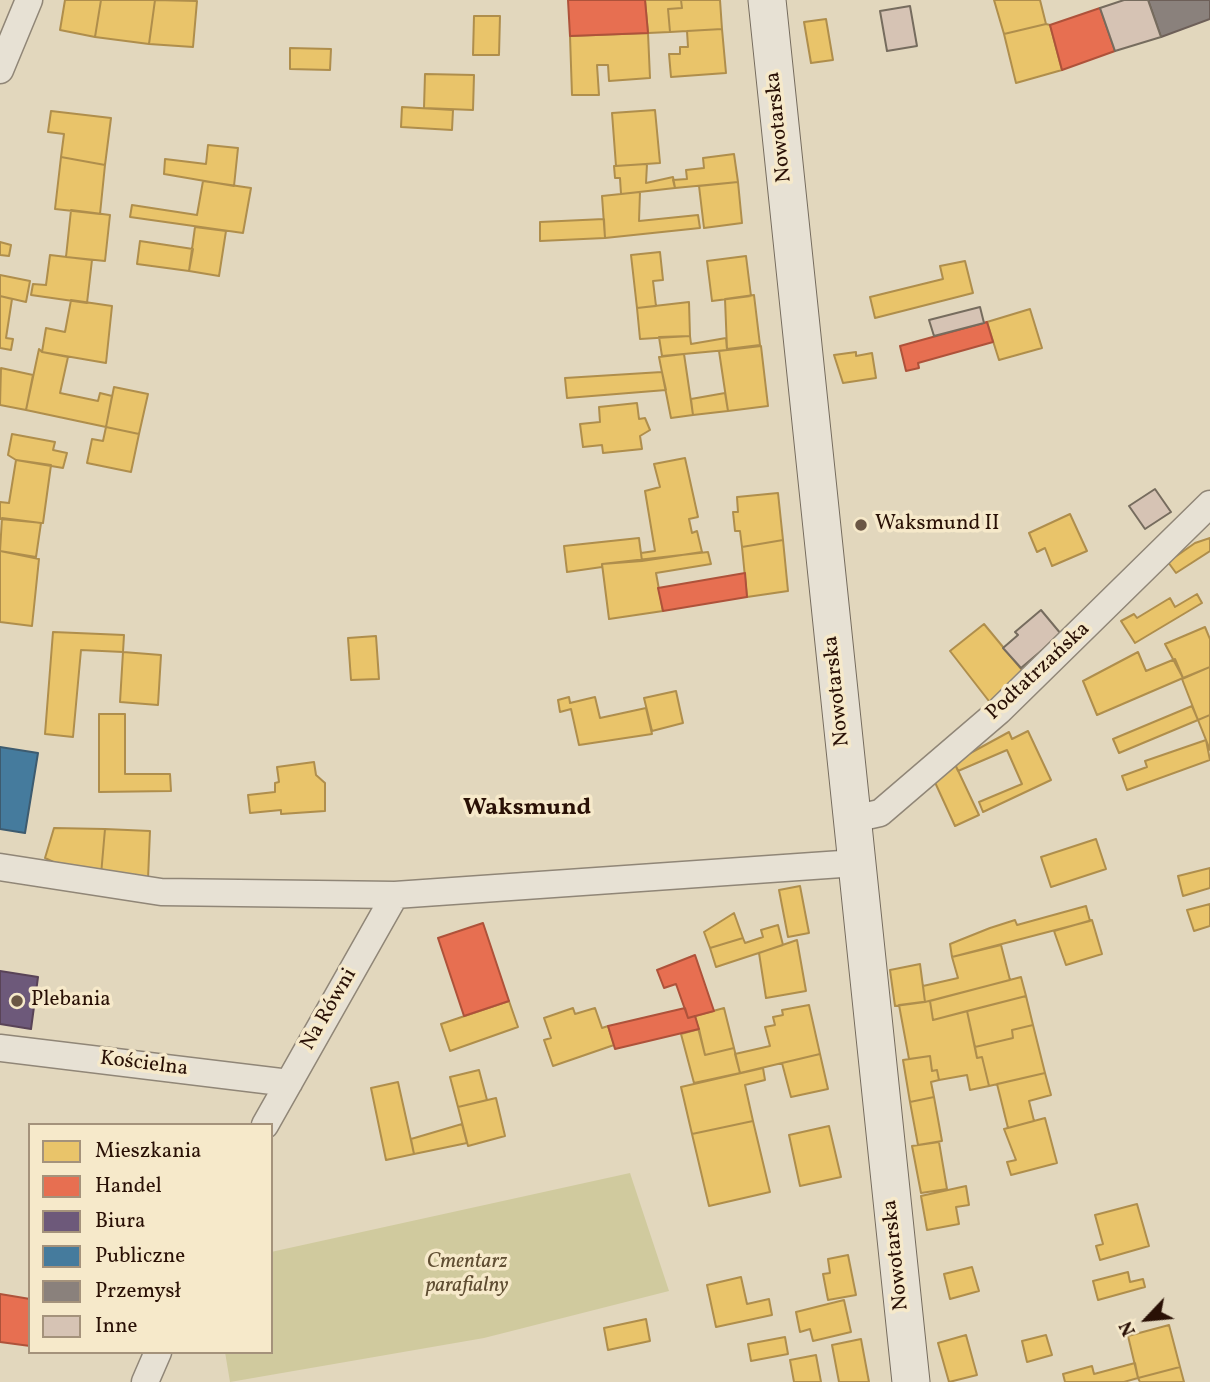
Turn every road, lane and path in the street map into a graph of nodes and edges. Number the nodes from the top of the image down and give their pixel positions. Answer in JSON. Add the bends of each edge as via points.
{"nodes":[{"id":1,"x":29,"y":0,"type":"edge"},
{"id":2,"x":767,"y":0,"type":"edge"},
{"id":3,"x":0,"y":71,"type":"edge"},
{"id":4,"x":1210,"y":504,"type":"edge"},
{"id":5,"x":853,"y":819,"type":"junction"},
{"id":6,"x":856,"y":863,"type":"junction"},
{"id":7,"x":0,"y":867,"type":"edge"},
{"id":8,"x":396,"y":895,"type":"junction"},
{"id":9,"x":0,"y":1048,"type":"edge"},
{"id":10,"x":289,"y":1083,"type":"junction"},
{"id":11,"x":266,"y":1123,"type":"edge"},
{"id":12,"x":157,"y":1354,"type":"edge"},
{"id":13,"x":145,"y":1382,"type":"edge"},
{"id":14,"x":911,"y":1382,"type":"edge"}],
"edges":[{"from":1,"to":3,"type":"street"},
{"from":2,"to":5,"type":"street","name":"Nowotarska"},
{"from":4,"to":5,"type":"street","name":"Podtatrzańska","via":[[999,711],[880,813]]},
{"from":5,"to":6,"type":"street","name":"Nowotarska"},
{"from":6,"to":8,"type":"street"},
{"from":6,"to":14,"type":"street","name":"Nowotarska"},
{"from":7,"to":8,"type":"street","via":[[161,892]]},
{"from":8,"to":10,"type":"street","name":"Na Równi"},
{"from":9,"to":10,"type":"street","name":"Kościelna"},
{"from":10,"to":11,"type":"street","name":"Na Równi"},
{"from":12,"to":13,"type":"street"}]}
